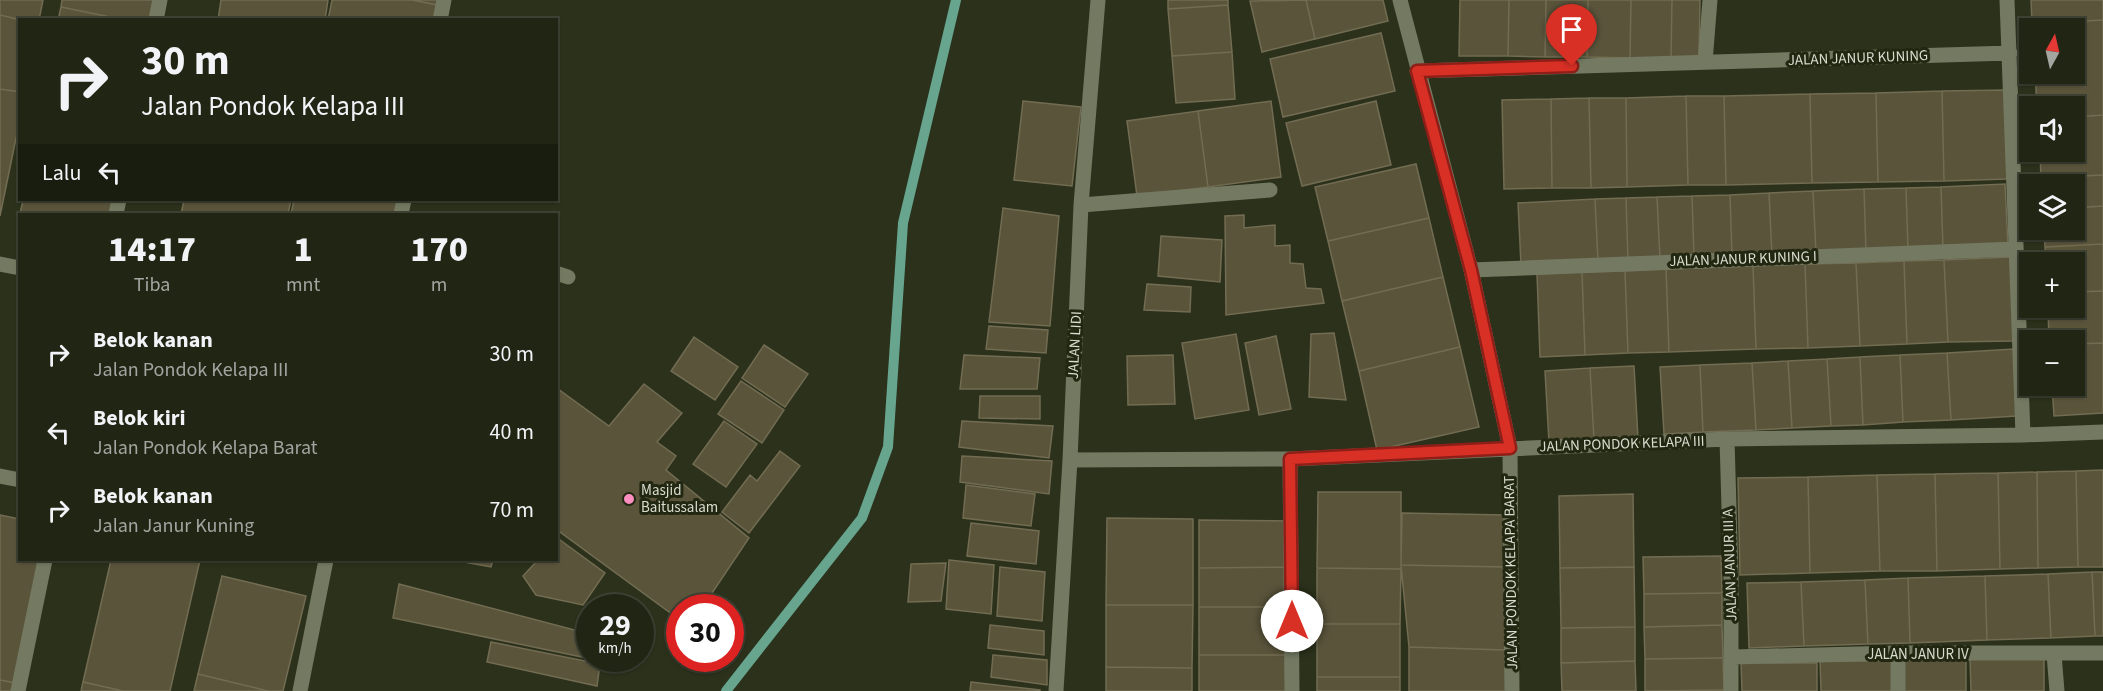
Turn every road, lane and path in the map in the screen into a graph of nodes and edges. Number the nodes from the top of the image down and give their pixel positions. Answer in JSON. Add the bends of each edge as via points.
{"nodes":[{"id":1,"x":160,"y":0,"type":"edge"},
{"id":2,"x":444,"y":0,"type":"edge"},
{"id":3,"x":1098,"y":0,"type":"edge"},
{"id":4,"x":1400,"y":0,"type":"edge"},
{"id":5,"x":1710,"y":0,"type":"edge"},
{"id":6,"x":2007,"y":0,"type":"edge"},
{"id":7,"x":156,"y":18,"type":"edge"},
{"id":8,"x":440,"y":18,"type":"edge"},
{"id":9,"x":2010,"y":53,"type":"junction"},
{"id":10,"x":1705,"y":62,"type":"junction"},
{"id":11,"x":1417,"y":71,"type":"junction"},
{"id":12,"x":1270,"y":190,"type":"dead end"},
{"id":13,"x":1081,"y":205,"type":"junction"},
{"id":14,"x":2016,"y":249,"type":"junction"},
{"id":15,"x":0,"y":264,"type":"edge"},
{"id":16,"x":18,"y":268,"type":"edge"},
{"id":17,"x":1471,"y":270,"type":"junction"},
{"id":18,"x":2103,"y":432,"type":"edge"},
{"id":19,"x":2023,"y":435,"type":"junction"},
{"id":20,"x":1727,"y":439,"type":"junction"},
{"id":21,"x":1510,"y":448,"type":"junction"},
{"id":22,"x":1290,"y":459,"type":"junction"},
{"id":23,"x":1070,"y":460,"type":"junction"},
{"id":24,"x":0,"y":476,"type":"edge"},
{"id":25,"x":18,"y":480,"type":"edge"},
{"id":26,"x":45,"y":561,"type":"edge"},
{"id":27,"x":326,"y":561,"type":"edge"},
{"id":28,"x":1898,"y":653,"type":"junction"},
{"id":29,"x":2103,"y":653,"type":"edge"},
{"id":30,"x":2054,"y":654,"type":"junction"},
{"id":31,"x":1732,"y":657,"type":"junction"},
{"id":32,"x":18,"y":691,"type":"edge"},
{"id":33,"x":300,"y":691,"type":"edge"},
{"id":34,"x":1056,"y":691,"type":"edge"},
{"id":35,"x":1292,"y":691,"type":"edge"},
{"id":36,"x":1512,"y":691,"type":"edge"},
{"id":37,"x":1731,"y":691,"type":"edge"},
{"id":38,"x":1898,"y":691,"type":"edge"},
{"id":39,"x":2057,"y":691,"type":"edge"}],
"edges":[{"from":1,"to":7,"type":"street"},
{"from":2,"to":8,"type":"street"},
{"from":3,"to":13,"type":"street","name":"JALAN LIDI"},
{"from":4,"to":11,"type":"street","name":"JALAN PONDOK KELAPA BARAT"},
{"from":5,"to":10,"type":"street"},
{"from":6,"to":9,"type":"street"},
{"from":9,"to":10,"type":"street","name":"JALAN JANUR KUNING"},
{"from":9,"to":14,"type":"street"},
{"from":10,"to":11,"type":"street","name":"JALAN JANUR KUNING"},
{"from":11,"to":17,"type":"street","name":"JALAN PONDOK KELAPA BARAT"},
{"from":12,"to":13,"type":"street"},
{"from":13,"to":23,"type":"street","name":"JALAN LIDI"},
{"from":14,"to":17,"type":"street","name":"JALAN JANUR KUNING I"},
{"from":14,"to":19,"type":"street"},
{"from":15,"to":16,"type":"street"},
{"from":17,"to":21,"type":"street","name":"JALAN PONDOK KELAPA BARAT"},
{"from":18,"to":19,"type":"street","name":"JALAN PONDOK KELAPA III"},
{"from":19,"to":20,"type":"street","name":"JALAN PONDOK KELAPA III"},
{"from":20,"to":21,"type":"street","name":"JALAN PONDOK KELAPA III"},
{"from":20,"to":31,"type":"street","name":"JALAN JANUR III A"},
{"from":21,"to":22,"type":"street","name":"JALAN PONDOK KELAPA III"},
{"from":21,"to":36,"type":"street","name":"JALAN PONDOK KELAPA BARAT"},
{"from":22,"to":23,"type":"street","name":"JALAN PONDOK KELAPA III"},
{"from":22,"to":35,"type":"street"},
{"from":23,"to":34,"type":"street","name":"JALAN LIDI"},
{"from":24,"to":25,"type":"street"},
{"from":26,"to":32,"type":"street"},
{"from":27,"to":33,"type":"street"},
{"from":28,"to":30,"type":"street","name":"JALAN JANUR IV"},
{"from":28,"to":31,"type":"street","name":"JALAN JANUR IV"},
{"from":28,"to":38,"type":"street"},
{"from":29,"to":30,"type":"street","name":"JALAN JANUR IV"},
{"from":30,"to":39,"type":"street"},
{"from":31,"to":37,"type":"street","name":"JALAN JANUR III A"}]}
